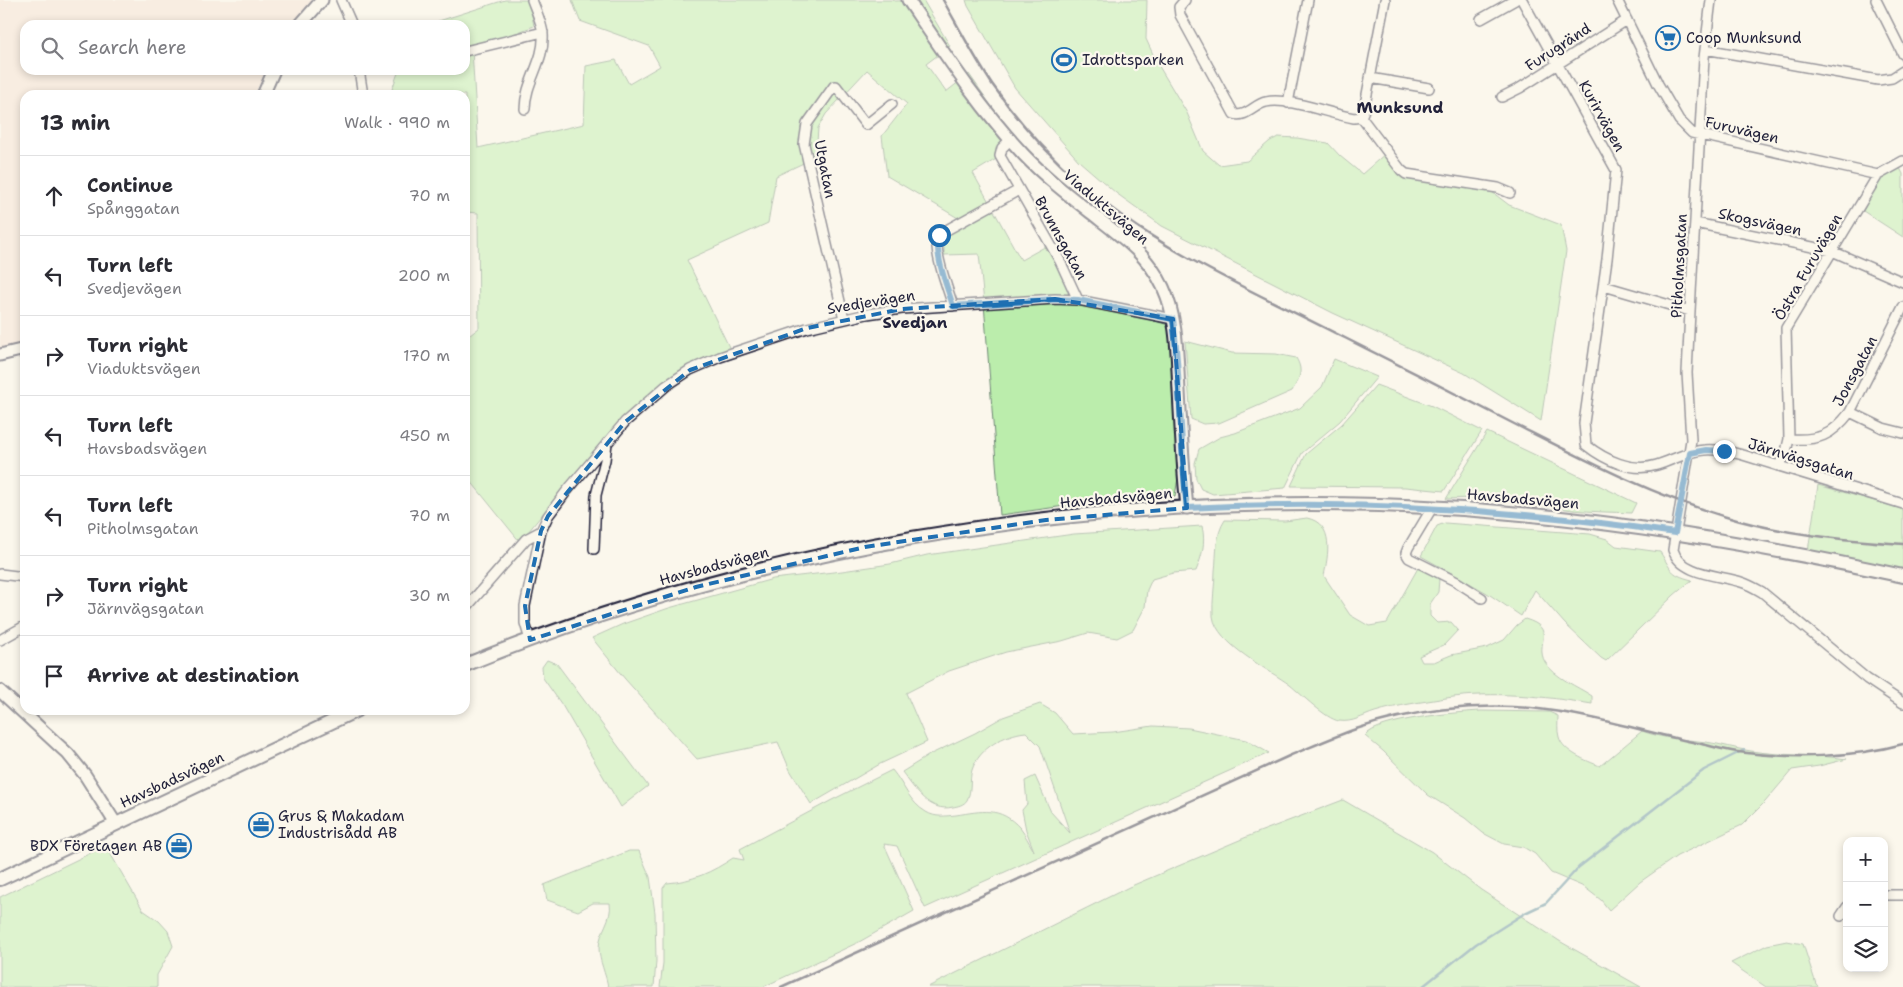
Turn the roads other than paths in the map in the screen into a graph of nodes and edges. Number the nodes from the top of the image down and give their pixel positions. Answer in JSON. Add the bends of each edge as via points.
{"nodes":[{"id":1,"x":322,"y":0,"type":"edge"},
{"id":2,"x":341,"y":0,"type":"edge"},
{"id":3,"x":532,"y":0,"type":"edge"},
{"id":4,"x":908,"y":0,"type":"edge"},
{"id":5,"x":1185,"y":0,"type":"edge"},
{"id":6,"x":1308,"y":0,"type":"edge"},
{"id":7,"x":1385,"y":0,"type":"edge"},
{"id":8,"x":1515,"y":0,"type":"edge"},
{"id":9,"x":1522,"y":0,"type":"edge"},
{"id":10,"x":1617,"y":0,"type":"edge"},
{"id":11,"x":1711,"y":0,"type":"edge"},
{"id":12,"x":1876,"y":0,"type":"edge"},
{"id":13,"x":304,"y":20,"type":"edge"},
{"id":14,"x":350,"y":20,"type":"edge"},
{"id":15,"x":1481,"y":20,"type":"dead end"},
{"id":16,"x":1627,"y":20,"type":"junction"},
{"id":17,"x":543,"y":32,"type":"junction"},
{"id":18,"x":1705,"y":49,"type":"junction"},
{"id":19,"x":470,"y":50,"type":"edge"},
{"id":20,"x":1903,"y":54,"type":"edge"},
{"id":21,"x":1557,"y":63,"type":"junction"},
{"id":22,"x":1903,"y":71,"type":"edge"},
{"id":23,"x":272,"y":75,"type":"edge"},
{"id":24,"x":360,"y":75,"type":"edge"},
{"id":25,"x":1370,"y":78,"type":"junction"},
{"id":26,"x":1429,"y":88,"type":"dead end"},
{"id":27,"x":265,"y":90,"type":"edge"},
{"id":28,"x":362,"y":90,"type":"edge"},
{"id":29,"x":1502,"y":97,"type":"dead end"},
{"id":30,"x":1288,"y":103,"type":"junction"},
{"id":31,"x":892,"y":104,"type":"dead end"},
{"id":32,"x":525,"y":109,"type":"dead end"},
{"id":33,"x":1361,"y":117,"type":"junction"},
{"id":34,"x":1700,"y":135,"type":"junction"},
{"id":35,"x":1011,"y":140,"type":"junction"},
{"id":36,"x":1903,"y":162,"type":"edge"},
{"id":37,"x":1878,"y":175,"type":"junction"},
{"id":38,"x":1019,"y":190,"type":"junction"},
{"id":39,"x":1510,"y":193,"type":"dead end"},
{"id":40,"x":1695,"y":223,"type":"junction"},
{"id":41,"x":1832,"y":251,"type":"junction"},
{"id":42,"x":1903,"y":282,"type":"edge"},
{"id":43,"x":1604,"y":286,"type":"junction"},
{"id":44,"x":1078,"y":300,"type":"junction"},
{"id":45,"x":953,"y":306,"type":"junction"},
{"id":46,"x":1903,"y":307,"type":"edge"},
{"id":47,"x":1690,"y":311,"type":"junction"},
{"id":48,"x":844,"y":319,"type":"junction"},
{"id":49,"x":1173,"y":319,"type":"junction"},
{"id":50,"x":20,"y":350,"type":"edge"},
{"id":51,"x":0,"y":355,"type":"edge"},
{"id":52,"x":1850,"y":412,"type":"junction"},
{"id":53,"x":1903,"y":433,"type":"edge"},
{"id":54,"x":1789,"y":439,"type":"junction"},
{"id":55,"x":607,"y":442,"type":"junction"},
{"id":56,"x":1690,"y":453,"type":"junction"},
{"id":57,"x":1778,"y":466,"type":"junction"},
{"id":58,"x":1903,"y":504,"type":"edge"},
{"id":59,"x":1187,"y":508,"type":"junction"},
{"id":60,"x":1432,"y":508,"type":"junction"},
{"id":61,"x":541,"y":531,"type":"junction"},
{"id":62,"x":1675,"y":533,"type":"junction"},
{"id":63,"x":594,"y":549,"type":"dead end"},
{"id":64,"x":0,"y":574,"type":"edge"},
{"id":65,"x":20,"y":576,"type":"edge"},
{"id":66,"x":1903,"y":576,"type":"edge"},
{"id":67,"x":1482,"y":598,"type":"dead end"},
{"id":68,"x":470,"y":603,"type":"edge"},
{"id":69,"x":20,"y":629,"type":"edge"},
{"id":70,"x":0,"y":640,"type":"edge"},
{"id":71,"x":530,"y":640,"type":"junction"},
{"id":72,"x":470,"y":662,"type":"edge"},
{"id":73,"x":0,"y":691,"type":"edge"},
{"id":74,"x":1903,"y":703,"type":"edge"},
{"id":75,"x":20,"y":710,"type":"edge"},
{"id":76,"x":26,"y":715,"type":"edge"},
{"id":77,"x":346,"y":715,"type":"edge"},
{"id":78,"x":116,"y":824,"type":"junction"},
{"id":79,"x":0,"y":879,"type":"edge"},
{"id":80,"x":1888,"y":895,"type":"edge"},
{"id":81,"x":1903,"y":895,"type":"edge"},
{"id":82,"x":1843,"y":913,"type":"edge"},
{"id":83,"x":1841,"y":916,"type":"dead end"}],
"edges":[{"from":1,"to":13,"type":"street"},
{"from":2,"to":14,"type":"street"},
{"from":3,"to":17,"type":"street"},
{"from":4,"to":35,"type":"street","name":"Viaduktsvägen","via":[[975,96]]},
{"from":5,"to":30,"type":"street","via":[[1179,7],[1180,15],[1234,114],[1244,114],[1265,102]]},
{"from":6,"to":30,"type":"street"},
{"from":7,"to":25,"type":"street"},
{"from":8,"to":15,"type":"street"},
{"from":9,"to":21,"type":"street","name":"Kurirvägen"},
{"from":10,"to":16,"type":"street","name":"Furuvägen"},
{"from":11,"to":18,"type":"street","name":"Pitholmsgatan"},
{"from":12,"to":20,"type":"street"},
{"from":16,"to":21,"type":"street","name":"Furugränd"},
{"from":16,"to":34,"type":"street","name":"Furuvägen","via":[[1679,120],[1692,133]]},
{"from":17,"to":19,"type":"street"},
{"from":17,"to":32,"type":"street","via":[[540,58],[527,88]]},
{"from":18,"to":22,"type":"street","via":[[1878,80],[1892,78]]},
{"from":18,"to":34,"type":"street","name":"Pitholmsgatan"},
{"from":21,"to":29,"type":"street","name":"Furugränd"},
{"from":21,"to":43,"type":"street","name":"Kurirvägen","via":[[1616,170]]},
{"from":23,"to":27,"type":"street"},
{"from":24,"to":28,"type":"street"},
{"from":25,"to":26,"type":"street"},
{"from":25,"to":33,"type":"street"},
{"from":30,"to":33,"type":"street"},
{"from":31,"to":48,"type":"street","name":"Utgatan","via":[[866,125],[834,86],[812,115],[805,133],[807,159]]},
{"from":33,"to":39,"type":"street","via":[[1405,173],[1498,188]]},
{"from":34,"to":37,"type":"street","name":"Furuvägen"},
{"from":34,"to":40,"type":"street","name":"Pitholmsgatan"},
{"from":35,"to":38,"type":"street","name":"Brunnsgatan","via":[[1002,148],[1000,156]]},
{"from":35,"to":49,"type":"street","name":"Viaduktsvägen","via":[[1060,189],[1138,251],[1164,287]]},
{"from":36,"to":37,"type":"street"},
{"from":37,"to":41,"type":"street","name":"Östra Furuvägen"},
{"from":38,"to":44,"type":"street","name":"Brunnsgatan","via":[[1060,261]]},
{"from":38,"to":45,"type":"street","name":"Brunnsgatan","via":[[939,235],[939,255]]},
{"from":40,"to":41,"type":"street","name":"Skogsvägen"},
{"from":40,"to":47,"type":"street","name":"Pitholmsgatan"},
{"from":41,"to":42,"type":"street","name":"Skogsvägen"},
{"from":41,"to":54,"type":"street","name":"Östra Furuvägen","via":[[1786,328]]},
{"from":43,"to":47,"type":"street"},
{"from":43,"to":56,"type":"street","name":"Kurirvägen","via":[[1584,423],[1586,445],[1598,455],[1643,468]]},
{"from":44,"to":45,"type":"street","name":"Svedjevägen"},
{"from":44,"to":49,"type":"street","name":"Svedjevägen"},
{"from":45,"to":48,"type":"street","name":"Svedjevägen","via":[[902,309]]},
{"from":46,"to":52,"type":"street","name":"Jonsgatan"},
{"from":47,"to":56,"type":"street","name":"Pitholmsgatan","via":[[1687,373]]},
{"from":48,"to":55,"type":"street","name":"Svedjevägen","via":[[807,328],[690,370],[644,404]]},
{"from":49,"to":59,"type":"street","name":"Viaduktsvägen"},
{"from":50,"to":51,"type":"street"},
{"from":52,"to":53,"type":"street","via":[[1883,428]]},
{"from":52,"to":54,"type":"street","name":"Jonsgatan","via":[[1841,424],[1823,436]]},
{"from":54,"to":57,"type":"street","name":"Östra Furuvägen","via":[[1785,456]]},
{"from":55,"to":61,"type":"street","name":"Svedjevägen","via":[[548,516]]},
{"from":55,"to":63,"type":"street","via":[[596,495]]},
{"from":56,"to":57,"type":"street","name":"Järnvägsgatan","via":[[1724,451]]},
{"from":56,"to":62,"type":"street","name":"Pitholmsgatan"},
{"from":57,"to":58,"type":"street","name":"Järnvägsgatan"},
{"from":59,"to":60,"type":"main road","name":"Havsbadsvägen","via":[[1326,504]]},
{"from":59,"to":71,"type":"main road","name":"Havsbadsvägen","via":[[991,526],[813,557],[644,602]]},
{"from":60,"to":62,"type":"main road","name":"Havsbadsvägen","via":[[1552,517]]},
{"from":60,"to":67,"type":"street","via":[[1406,553],[1409,558]]},
{"from":61,"to":68,"type":"street","name":"Svedjevägen","via":[[526,539]]},
{"from":61,"to":71,"type":"street","name":"Svedjevägen","via":[[525,606]]},
{"from":62,"to":66,"type":"main road","name":"Havsbadsvägen"},
{"from":62,"to":74,"type":"street","name":"Pitholmsgatan","via":[[1673,550],[1680,562],[1689,568],[1742,582],[1762,592],[1867,679]]},
{"from":64,"to":65,"type":"street"},
{"from":69,"to":70,"type":"street"},
{"from":71,"to":72,"type":"main road","name":"Havsbadsvägen"},
{"from":73,"to":75,"type":"street"},
{"from":76,"to":78,"type":"street","via":[[68,754]]},
{"from":77,"to":78,"type":"main road","name":"Havsbadsvägen"},
{"from":78,"to":79,"type":"main road","name":"Havsbadsvägen"},
{"from":80,"to":81,"type":"street"},
{"from":82,"to":83,"type":"street"}]}
